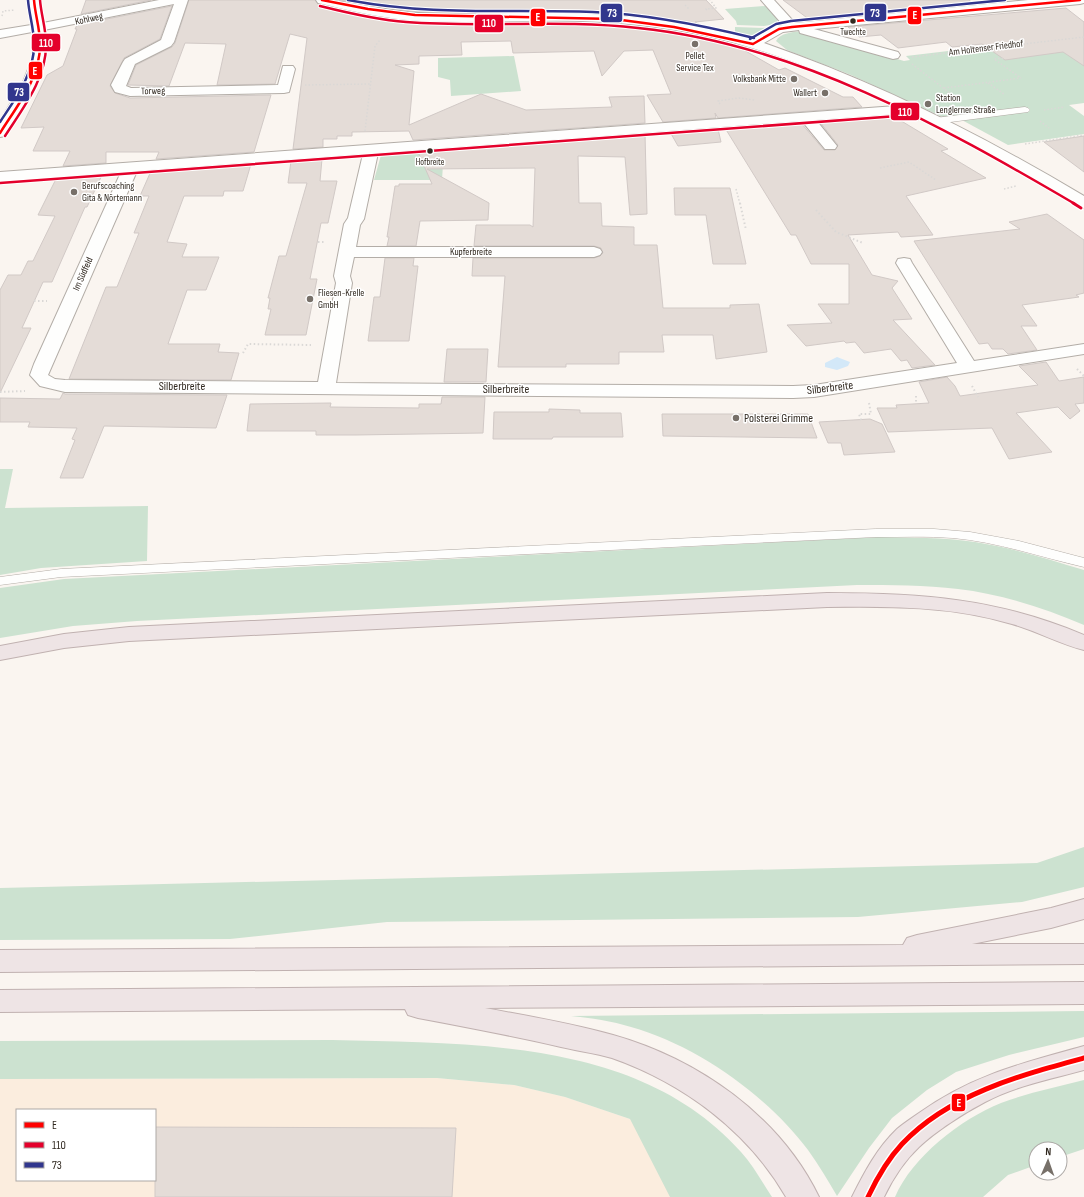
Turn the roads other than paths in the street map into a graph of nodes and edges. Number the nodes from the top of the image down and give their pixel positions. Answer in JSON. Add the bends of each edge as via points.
{"nodes":[{"id":1,"x":34,"y":0,"type":"edge"},
{"id":2,"x":177,"y":0,"type":"edge"},
{"id":3,"x":182,"y":0,"type":"edge"},
{"id":4,"x":322,"y":0,"type":"edge"},
{"id":5,"x":767,"y":0,"type":"edge"},
{"id":6,"x":1080,"y":0,"type":"edge"},
{"id":7,"x":1044,"y":1,"type":"edge"},
{"id":8,"x":792,"y":27,"type":"junction"},
{"id":9,"x":38,"y":28,"type":"junction"},
{"id":10,"x":0,"y":34,"type":"edge"},
{"id":11,"x":753,"y":44,"type":"junction"},
{"id":12,"x":899,"y":56,"type":"road end"},
{"id":13,"x":288,"y":69,"type":"dead end"},
{"id":14,"x":911,"y":109,"type":"junction"},
{"id":15,"x":1025,"y":110,"type":"dead end"},
{"id":16,"x":806,"y":117,"type":"junction"},
{"id":17,"x":935,"y":121,"type":"junction"},
{"id":18,"x":0,"y":133,"type":"edge"},
{"id":19,"x":830,"y":146,"type":"dead end"},
{"id":20,"x":366,"y":150,"type":"junction"},
{"id":21,"x":131,"y":168,"type":"junction"},
{"id":22,"x":0,"y":177,"type":"edge"},
{"id":23,"x":1084,"y":203,"type":"edge"},
{"id":24,"x":347,"y":252,"type":"junction"},
{"id":25,"x":594,"y":252,"type":"dead end"},
{"id":26,"x":904,"y":263,"type":"dead end"},
{"id":27,"x":1084,"y":349,"type":"edge"},
{"id":28,"x":969,"y":367,"type":"junction"},
{"id":29,"x":42,"y":381,"type":"joint"},
{"id":30,"x":326,"y":388,"type":"junction"},
{"id":31,"x":1084,"y":563,"type":"edge"},
{"id":32,"x":0,"y":581,"type":"edge"},
{"id":33,"x":1084,"y":642,"type":"edge"},
{"id":34,"x":0,"y":653,"type":"edge"},
{"id":35,"x":1084,"y":909,"type":"edge"},
{"id":36,"x":870,"y":954,"type":"junction"},
{"id":37,"x":1084,"y":954,"type":"edge"},
{"id":38,"x":0,"y":961,"type":"edge"},
{"id":39,"x":1084,"y":993,"type":"edge"},
{"id":40,"x":372,"y":998,"type":"junction"},
{"id":41,"x":0,"y":1001,"type":"edge"},
{"id":42,"x":1084,"y":1058,"type":"edge"},
{"id":43,"x":803,"y":1197,"type":"edge"},
{"id":44,"x":868,"y":1197,"type":"edge"}],
"edges":[{"from":1,"to":9,"type":"street"},
{"from":2,"to":9,"type":"street","name":"Kohlweg"},
{"from":3,"to":13,"type":"street","name":"Torweg","via":[[169,39],[130,62],[118,85],[120,89],[130,92],[284,88]]},
{"from":4,"to":11,"type":"street","via":[[367,11],[408,16],[620,20],[684,28]]},
{"from":5,"to":8,"type":"street"},
{"from":6,"to":7,"type":"street"},
{"from":7,"to":8,"type":"street"},
{"from":8,"to":11,"type":"street","via":[[780,29]]},
{"from":8,"to":12,"type":"street"},
{"from":9,"to":10,"type":"street","name":"Kohlweg"},
{"from":9,"to":18,"type":"street","via":[[40,50],[37,64]]},
{"from":11,"to":14,"type":"street","via":[[806,63]]},
{"from":14,"to":16,"type":"street"},
{"from":14,"to":17,"type":"street"},
{"from":15,"to":17,"type":"lane"},
{"from":16,"to":19,"type":"street"},
{"from":16,"to":20,"type":"street"},
{"from":17,"to":23,"type":"street","via":[[993,150]]},
{"from":20,"to":21,"type":"street"},
{"from":20,"to":24,"type":"street","via":[[356,219],[352,224]]},
{"from":21,"to":22,"type":"street"},
{"from":21,"to":29,"type":"street","name":"Im Südfeld","via":[[43,364],[39,376]]},
{"from":24,"to":25,"type":"street","name":"Kupferbreite"},
{"from":24,"to":30,"type":"street"},
{"from":26,"to":28,"type":"street"},
{"from":27,"to":28,"type":"street","name":"Silberbreite"},
{"from":28,"to":30,"type":"street","name":"Silberbreite","via":[[793,392]]},
{"from":29,"to":30,"type":"street","name":"Silberbreite","via":[[65,386]]},
{"from":31,"to":32,"type":"lane","via":[[1035,548],[976,537],[876,533],[61,573]]},
{"from":33,"to":34,"type":"highway","via":[[1038,624],[997,612],[931,601],[883,599],[129,634],[64,641]]},
{"from":35,"to":36,"type":"highway"},
{"from":36,"to":37,"type":"highway"},
{"from":36,"to":38,"type":"highway"},
{"from":39,"to":40,"type":"highway"},
{"from":40,"to":41,"type":"highway"},
{"from":40,"to":43,"type":"highway","via":[[551,1033],[624,1050],[661,1065],[731,1108],[779,1158]]},
{"from":42,"to":44,"type":"highway","via":[[1016,1077],[975,1094],[938,1116],[908,1138],[880,1173]]}]}
